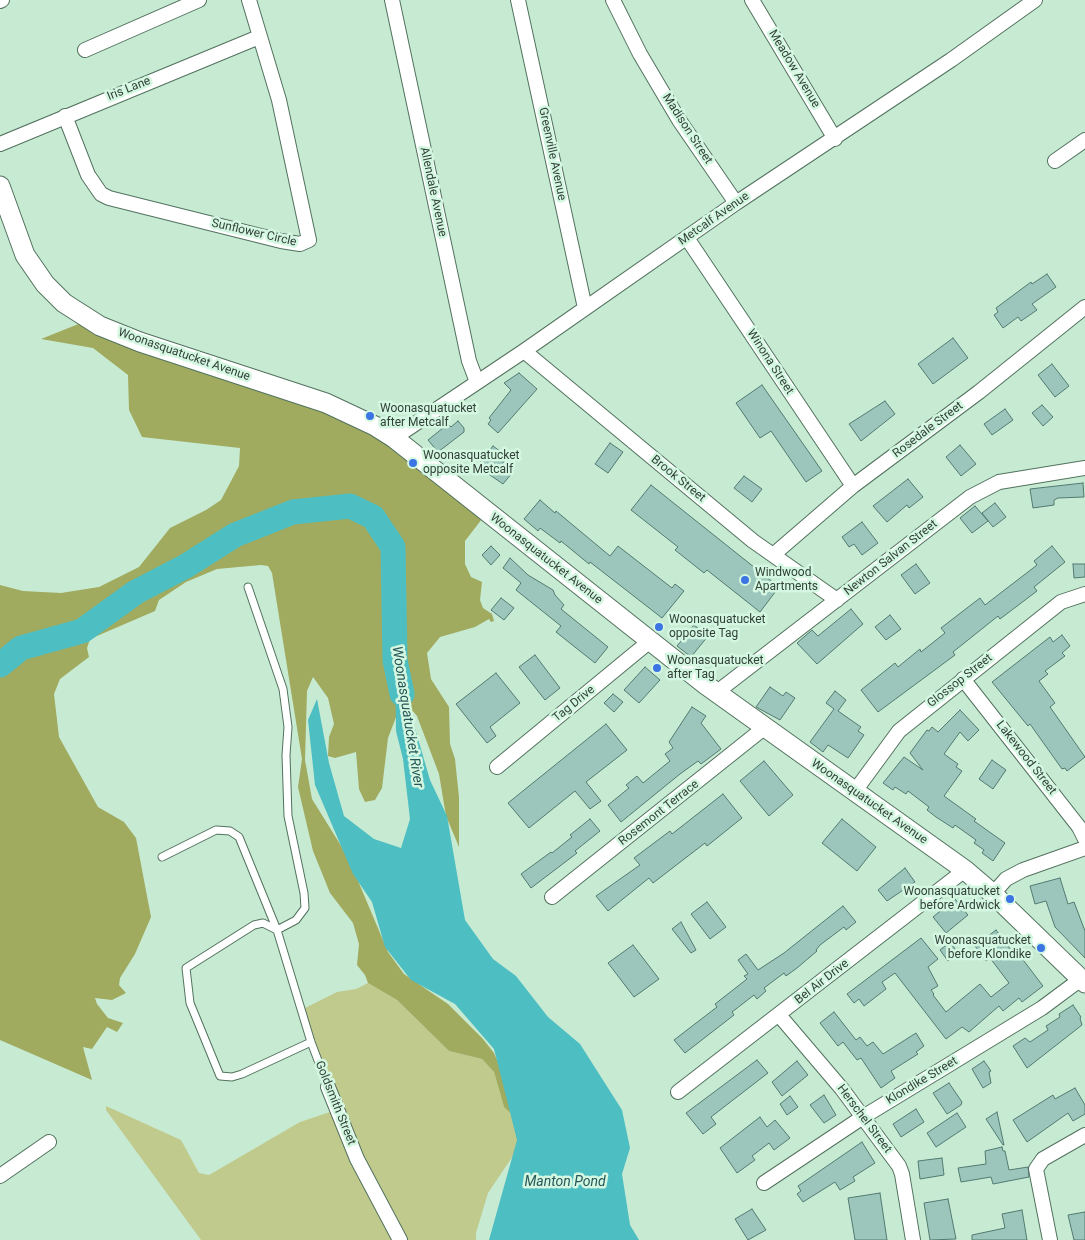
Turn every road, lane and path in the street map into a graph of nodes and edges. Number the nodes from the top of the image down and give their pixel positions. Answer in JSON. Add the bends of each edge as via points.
{"nodes":[{"id":1,"x":199,"y":0,"type":"edge"},
{"id":2,"x":249,"y":0,"type":"edge"},
{"id":3,"x":392,"y":0,"type":"edge"},
{"id":4,"x":518,"y":0,"type":"edge"},
{"id":5,"x":613,"y":0,"type":"edge"},
{"id":6,"x":752,"y":0,"type":"edge"},
{"id":7,"x":1035,"y":0,"type":"edge"},
{"id":8,"x":259,"y":37,"type":"junction"},
{"id":9,"x":85,"y":50,"type":"dead end"},
{"id":10,"x":65,"y":116,"type":"junction"},
{"id":11,"x":835,"y":139,"type":"junction"},
{"id":12,"x":1085,"y":140,"type":"edge"},
{"id":13,"x":0,"y":144,"type":"edge"},
{"id":14,"x":1055,"y":161,"type":"dead end"},
{"id":15,"x":0,"y":186,"type":"edge"},
{"id":16,"x":736,"y":203,"type":"junction"},
{"id":17,"x":687,"y":238,"type":"junction"},
{"id":18,"x":1085,"y":307,"type":"edge"},
{"id":19,"x":585,"y":308,"type":"junction"},
{"id":20,"x":524,"y":351,"type":"junction"},
{"id":21,"x":477,"y":382,"type":"junction"},
{"id":22,"x":394,"y":438,"type":"junction"},
{"id":23,"x":1085,"y":468,"type":"edge"},
{"id":24,"x":853,"y":486,"type":"junction"},
{"id":25,"x":773,"y":555,"type":"junction"},
{"id":26,"x":248,"y":587,"type":"dead end"},
{"id":27,"x":1085,"y":594,"type":"edge"},
{"id":28,"x":837,"y":600,"type":"junction"},
{"id":29,"x":650,"y":641,"type":"junction"},
{"id":30,"x":964,"y":679,"type":"junction"},
{"id":31,"x":717,"y":692,"type":"junction"},
{"id":32,"x":764,"y":728,"type":"junction"},
{"id":33,"x":497,"y":767,"type":"dead end"},
{"id":34,"x":855,"y":791,"type":"junction"},
{"id":35,"x":1085,"y":839,"type":"edge"},
{"id":36,"x":1085,"y":848,"type":"edge"},
{"id":37,"x":162,"y":857,"type":"dead end"},
{"id":38,"x":965,"y":870,"type":"junction"},
{"id":39,"x":993,"y":894,"type":"junction"},
{"id":40,"x":552,"y":897,"type":"dead end"},
{"id":41,"x":277,"y":930,"type":"junction"},
{"id":42,"x":1083,"y":981,"type":"edge"},
{"id":43,"x":779,"y":1015,"type":"junction"},
{"id":44,"x":311,"y":1042,"type":"junction"},
{"id":45,"x":328,"y":1087,"type":"joint"},
{"id":46,"x":678,"y":1092,"type":"dead end"},
{"id":47,"x":863,"y":1117,"type":"junction"},
{"id":48,"x":1085,"y":1135,"type":"edge"},
{"id":49,"x":49,"y":1142,"type":"dead end"},
{"id":50,"x":0,"y":1176,"type":"edge"},
{"id":51,"x":764,"y":1184,"type":"dead end"},
{"id":52,"x":400,"y":1240,"type":"edge"},
{"id":53,"x":913,"y":1240,"type":"edge"},
{"id":54,"x":1050,"y":1240,"type":"edge"}],
"edges":[{"from":1,"to":9,"type":"street"},
{"from":2,"to":8,"type":"street","name":"Sunflower Circle"},
{"from":3,"to":21,"type":"street","name":"Allendale Avenue","via":[[468,362]]},
{"from":4,"to":19,"type":"street","name":"Greenville Avenue"},
{"from":5,"to":16,"type":"street","name":"Madison Street","via":[[679,120]]},
{"from":6,"to":11,"type":"street","name":"Meadow Avenue"},
{"from":7,"to":11,"type":"street","name":"Metcalf Avenue"},
{"from":8,"to":10,"type":"street","name":"Iris Lane"},
{"from":8,"to":10,"type":"street","name":"Sunflower Circle","via":[[279,100],[307,224],[309,240],[300,244],[101,194],[88,175]]},
{"from":10,"to":13,"type":"street","name":"Iris Lane"},
{"from":11,"to":16,"type":"street","name":"Metcalf Avenue"},
{"from":12,"to":14,"type":"street"},
{"from":15,"to":22,"type":"street","name":"Woonasquatucket Avenue","via":[[25,255],[35,271],[52,293],[84,316],[140,342],[326,403]]},
{"from":16,"to":17,"type":"street","name":"Metcalf Avenue"},
{"from":17,"to":19,"type":"street","name":"Metcalf Avenue"},
{"from":17,"to":24,"type":"street","name":"Winona Street"},
{"from":18,"to":24,"type":"street","name":"Rosedale Street","via":[[979,392]]},
{"from":19,"to":20,"type":"street","name":"Metcalf Avenue"},
{"from":20,"to":21,"type":"street","name":"Metcalf Avenue"},
{"from":20,"to":25,"type":"street","name":"Brook Street"},
{"from":21,"to":22,"type":"street","name":"Metcalf Avenue"},
{"from":22,"to":29,"type":"street","name":"Woonasquatucket Avenue"},
{"from":23,"to":28,"type":"street","name":"Newton Salvan Street","via":[[999,482],[970,497]]},
{"from":24,"to":25,"type":"street","name":"Rosedale Street"},
{"from":25,"to":28,"type":"street","name":"Brook Street"},
{"from":26,"to":41,"type":"lane","via":[[283,689],[288,727],[288,816],[304,894],[305,908],[296,920]]},
{"from":27,"to":30,"type":"street","name":"Glossop Street","via":[[1061,602]]},
{"from":28,"to":31,"type":"street","name":"Newton Salvan Street"},
{"from":29,"to":31,"type":"street","name":"Woonasquatucket Avenue"},
{"from":29,"to":33,"type":"street","name":"Tag Drive"},
{"from":30,"to":34,"type":"street","name":"Glossop Street","via":[[899,730]]},
{"from":30,"to":35,"type":"street","name":"Lakewood Street"},
{"from":31,"to":32,"type":"street","name":"Woonasquatucket Avenue"},
{"from":32,"to":34,"type":"street","name":"Woonasquatucket Avenue"},
{"from":32,"to":40,"type":"street","name":"Rosemont Terrace"},
{"from":34,"to":38,"type":"street","name":"Woonasquatucket Avenue"},
{"from":36,"to":39,"type":"street","via":[[1023,870],[1006,879]]},
{"from":37,"to":41,"type":"lane","name":"Goldsmith Street","via":[[216,830],[230,831],[238,837]]},
{"from":38,"to":39,"type":"street","name":"Woonasquatucket Avenue"},
{"from":38,"to":43,"type":"street","name":"Bel Air Drive"},
{"from":39,"to":42,"type":"street","name":"Woonasquatucket Avenue"},
{"from":41,"to":44,"type":"lane","name":"Goldsmith Street"},
{"from":41,"to":44,"type":"lane","via":[[263,923],[254,924],[186,968],[190,1003],[220,1076],[242,1074]]},
{"from":42,"to":47,"type":"street","name":"Klondike Street"},
{"from":43,"to":46,"type":"street","name":"Bel Air Drive"},
{"from":43,"to":47,"type":"street","name":"Herschel Street"},
{"from":44,"to":45,"type":"lane","name":"Goldsmith Street"},
{"from":45,"to":52,"type":"street","name":"Goldsmith Street","via":[[357,1159]]},
{"from":47,"to":51,"type":"street","name":"Klondike Street"},
{"from":47,"to":53,"type":"street","name":"Herschel Street","via":[[899,1166]]},
{"from":48,"to":54,"type":"street","via":[[1043,1159],[1036,1169]]},
{"from":49,"to":50,"type":"street"}]}
